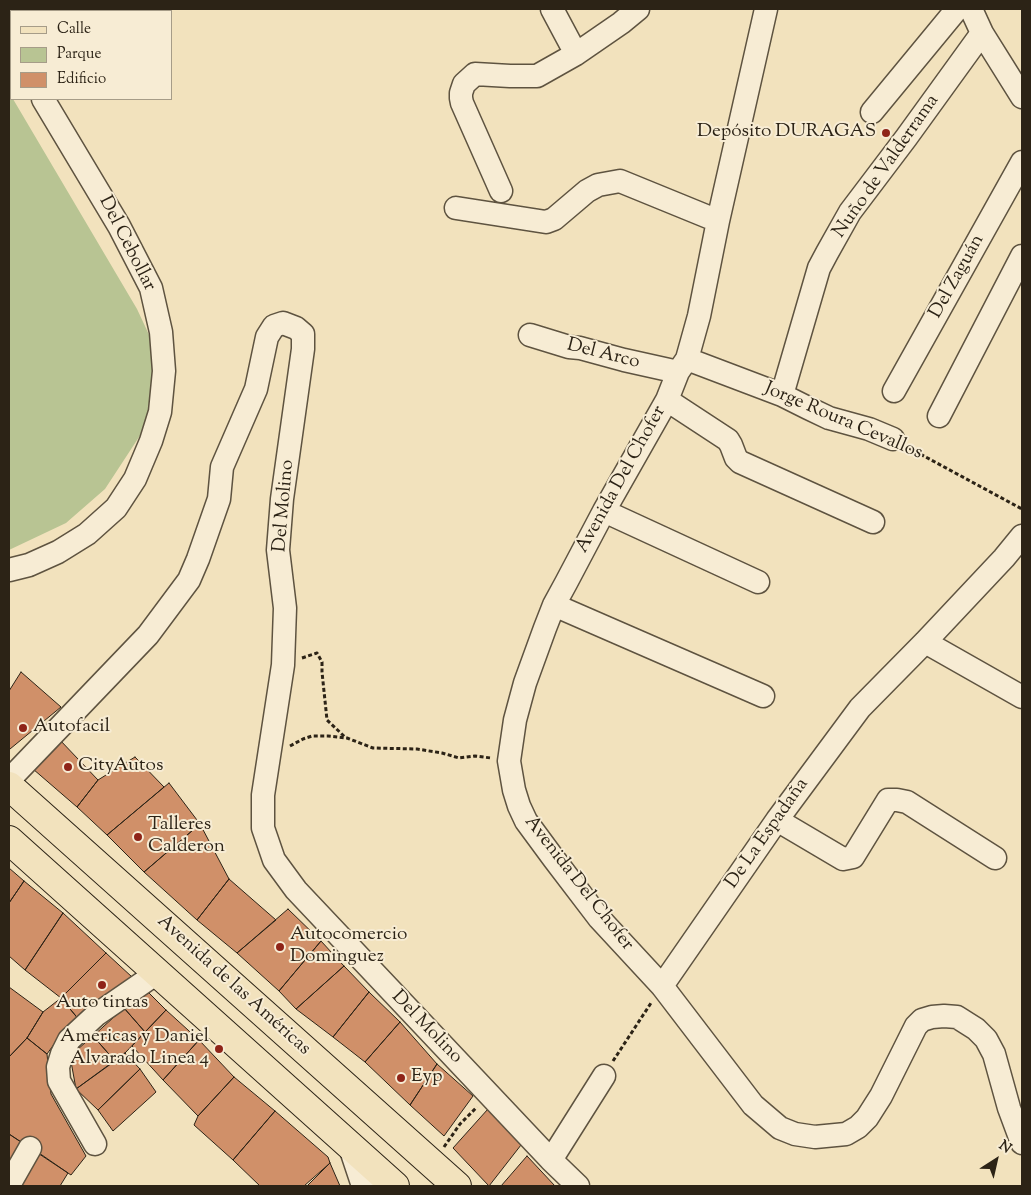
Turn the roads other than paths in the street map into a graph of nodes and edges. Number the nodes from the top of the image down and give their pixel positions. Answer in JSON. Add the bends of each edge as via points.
{"nodes":[{"id":1,"x":552,"y":9,"type":"edge"},
{"id":2,"x":638,"y":9,"type":"edge"},
{"id":3,"x":766,"y":9,"type":"edge"},
{"id":4,"x":958,"y":9,"type":"edge"},
{"id":5,"x":971,"y":9,"type":"edge"},
{"id":6,"x":982,"y":33,"type":"junction"},
{"id":7,"x":576,"y":54,"type":"junction"},
{"id":8,"x":1022,"y":96,"type":"edge"},
{"id":9,"x":44,"y":100,"type":"edge"},
{"id":10,"x":872,"y":112,"type":"dead end"},
{"id":11,"x":1022,"y":162,"type":"edge"},
{"id":12,"x":501,"y":191,"type":"dead end"},
{"id":13,"x":456,"y":208,"type":"dead end"},
{"id":14,"x":718,"y":222,"type":"junction"},
{"id":15,"x":1022,"y":256,"type":"edge"},
{"id":16,"x":530,"y":335,"type":"dead end"},
{"id":17,"x":682,"y":366,"type":"junction"},
{"id":18,"x":894,"y":391,"type":"dead end"},
{"id":19,"x":782,"y":395,"type":"junction"},
{"id":20,"x":667,"y":400,"type":"junction"},
{"id":21,"x":938,"y":416,"type":"dead end"},
{"id":22,"x":893,"y":439,"type":"road end"},
{"id":23,"x":604,"y":512,"type":"junction"},
{"id":24,"x":872,"y":522,"type":"dead end"},
{"id":25,"x":1022,"y":536,"type":"edge"},
{"id":26,"x":9,"y":570,"type":"edge"},
{"id":27,"x":758,"y":582,"type":"dead end"},
{"id":28,"x":554,"y":606,"type":"junction"},
{"id":29,"x":925,"y":642,"type":"junction"},
{"id":30,"x":763,"y":696,"type":"dead end"},
{"id":31,"x":1022,"y":697,"type":"edge"},
{"id":32,"x":9,"y":780,"type":"edge"},
{"id":33,"x":9,"y":786,"type":"edge"},
{"id":34,"x":777,"y":820,"type":"junction"},
{"id":35,"x":9,"y":840,"type":"edge"},
{"id":36,"x":995,"y":858,"type":"dead end"},
{"id":37,"x":157,"y":972,"type":"junction"},
{"id":38,"x":662,"y":986,"type":"junction"},
{"id":39,"x":604,"y":1076,"type":"road end"},
{"id":40,"x":1022,"y":1143,"type":"edge"},
{"id":41,"x":95,"y":1144,"type":"dead end"},
{"id":42,"x":349,"y":1144,"type":"junction"},
{"id":43,"x":30,"y":1148,"type":"dead end"},
{"id":44,"x":551,"y":1160,"type":"junction"},
{"id":45,"x":9,"y":1185,"type":"edge"},
{"id":46,"x":363,"y":1186,"type":"edge"},
{"id":47,"x":395,"y":1186,"type":"edge"},
{"id":48,"x":456,"y":1186,"type":"edge"},
{"id":49,"x":578,"y":1186,"type":"edge"}],
"edges":[{"from":1,"to":7,"type":"street"},
{"from":2,"to":7,"type":"street"},
{"from":3,"to":14,"type":"street","name":"Avenida Del Chofer"},
{"from":4,"to":10,"type":"street"},
{"from":5,"to":6,"type":"street"},
{"from":6,"to":8,"type":"street"},
{"from":6,"to":19,"type":"street","name":"Nuño de Valderrama","via":[[850,212],[826,253]]},
{"from":7,"to":12,"type":"street","via":[[537,76],[474,74],[464,84],[461,98]]},
{"from":9,"to":26,"type":"street","name":"Del Cebollar","via":[[119,226],[151,288],[161,332],[164,371],[160,412],[151,441],[135,479],[116,508],[87,534],[58,552]]},
{"from":11,"to":18,"type":"street","name":"Del Zaguán"},
{"from":13,"to":14,"type":"street","via":[[546,222],[554,220],[598,184],[620,181]]},
{"from":14,"to":17,"type":"street","name":"Avenida Del Chofer","via":[[699,316]]},
{"from":15,"to":21,"type":"street"},
{"from":16,"to":17,"type":"street","name":"Del Arco","via":[[624,360]]},
{"from":17,"to":19,"type":"street","name":"Jorge Roura Cevallos"},
{"from":17,"to":20,"type":"street","name":"Avenida Del Chofer"},
{"from":19,"to":22,"type":"street","name":"Jorge Roura Cevallos","via":[[829,418]]},
{"from":20,"to":23,"type":"street","name":"Avenida Del Chofer"},
{"from":20,"to":24,"type":"street","via":[[728,440],[740,462]]},
{"from":23,"to":27,"type":"street"},
{"from":23,"to":28,"type":"street","name":"Avenida Del Chofer"},
{"from":25,"to":29,"type":"street","name":"De La Espadaña"},
{"from":28,"to":30,"type":"street"},
{"from":28,"to":38,"type":"street","name":"Avenida Del Chofer","via":[[534,656],[515,720],[509,761],[514,790],[526,821],[554,859],[599,918]]},
{"from":29,"to":31,"type":"street"},
{"from":29,"to":34,"type":"street","name":"De La Espadaña","via":[[860,708]]},
{"from":32,"to":44,"type":"street","name":"Del Molino","via":[[148,635],[189,580],[219,499],[222,467],[256,389],[267,337],[274,326],[290,325],[303,334],[303,350],[282,499],[278,550],[286,608],[283,665],[262,795],[263,828],[274,860],[296,890]]},
{"from":33,"to":48,"type":"main road","name":"Avenida de las Américas"},
{"from":34,"to":36,"type":"street","via":[[843,860],[853,856],[888,800],[897,800],[907,802]]},
{"from":34,"to":38,"type":"street","name":"De La Espadaña"},
{"from":35,"to":37,"type":"main road"},
{"from":37,"to":41,"type":"street","via":[[96,1015],[69,1040],[62,1054],[59,1081]]},
{"from":37,"to":42,"type":"main road"},
{"from":38,"to":40,"type":"street","name":"Avenida Del Chofer","via":[[753,1105],[780,1128],[814,1137],[846,1134],[858,1127],[881,1096],[916,1026],[932,1017],[957,1017],[976,1029],[994,1054]]},
{"from":39,"to":44,"type":"street"},
{"from":42,"to":46,"type":"street"},
{"from":42,"to":47,"type":"main road"},
{"from":43,"to":45,"type":"street"},
{"from":44,"to":49,"type":"street","name":"Del Molino"}]}
